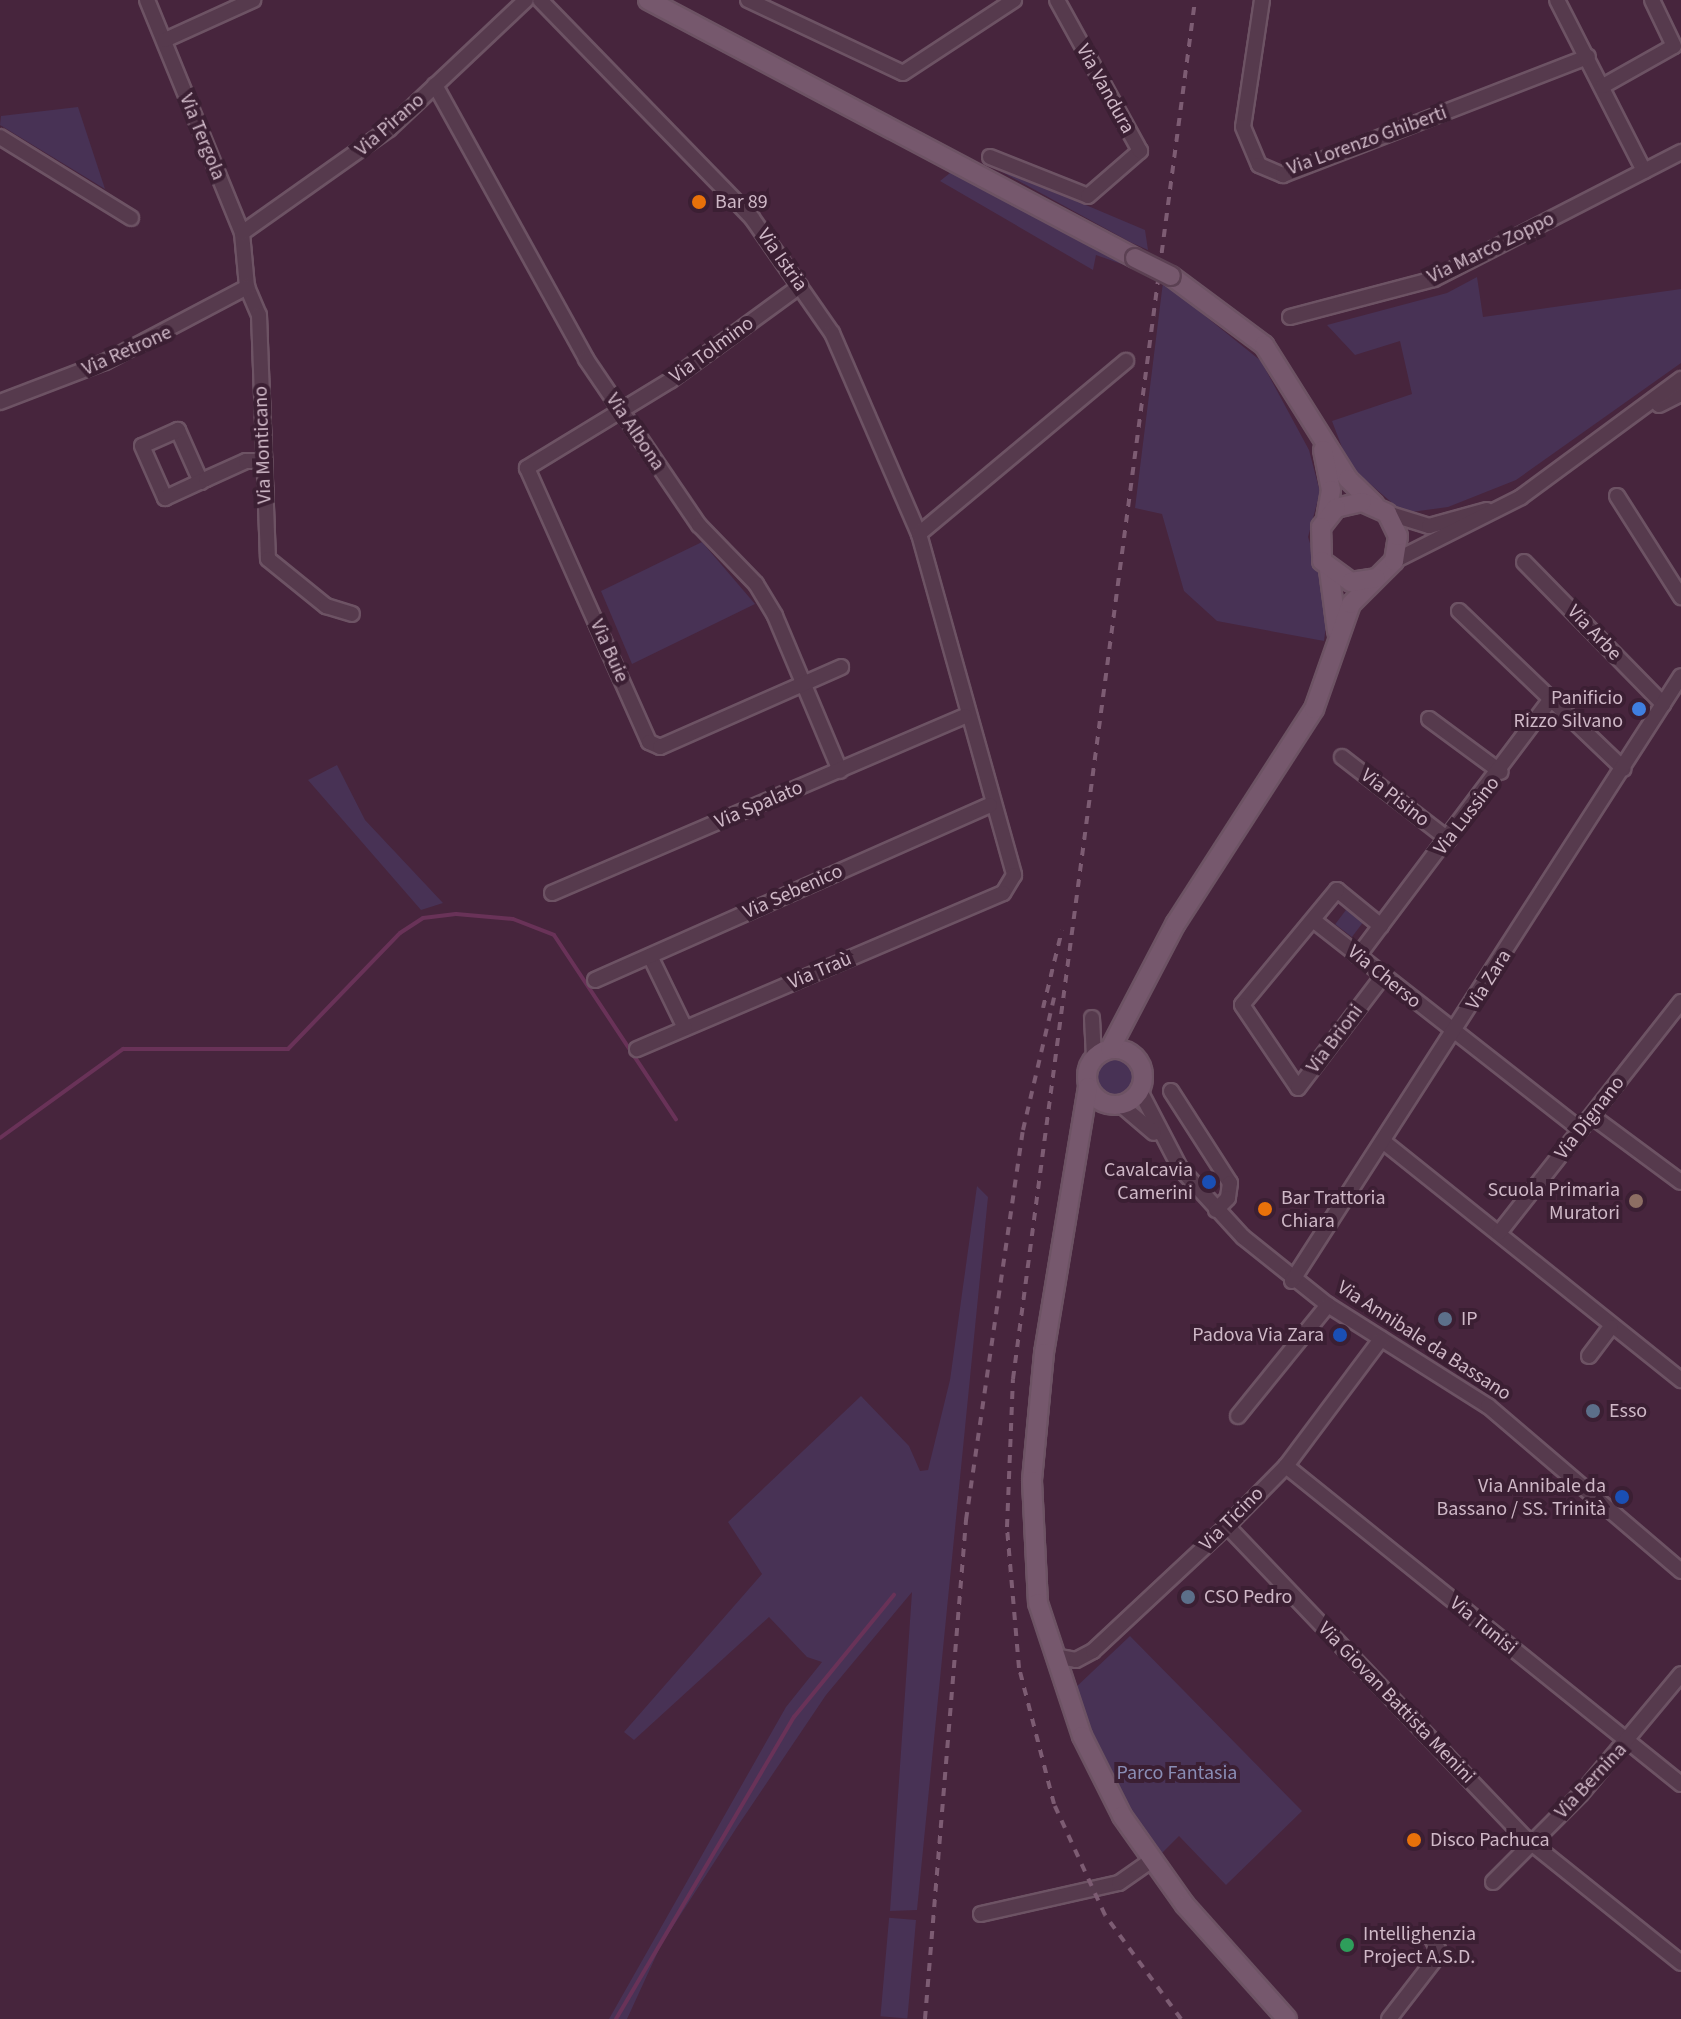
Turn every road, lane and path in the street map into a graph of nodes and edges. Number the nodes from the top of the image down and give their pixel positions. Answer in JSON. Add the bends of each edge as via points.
{"nodes":[{"id":1,"x":147,"y":0,"type":"edge"},
{"id":2,"x":253,"y":0,"type":"edge"},
{"id":3,"x":526,"y":0,"type":"edge"},
{"id":4,"x":540,"y":0,"type":"edge"},
{"id":5,"x":648,"y":0,"type":"edge"},
{"id":6,"x":748,"y":0,"type":"edge"},
{"id":7,"x":1014,"y":0,"type":"edge"},
{"id":8,"x":1057,"y":0,"type":"edge"},
{"id":9,"x":1262,"y":0,"type":"edge"},
{"id":10,"x":1557,"y":0,"type":"edge"},
{"id":11,"x":1652,"y":0,"type":"edge"},
{"id":12,"x":165,"y":40,"type":"junction"},
{"id":13,"x":1588,"y":57,"type":"junction"},
{"id":14,"x":435,"y":85,"type":"junction"},
{"id":15,"x":1603,"y":86,"type":"junction"},
{"id":16,"x":0,"y":137,"type":"edge"},
{"id":17,"x":1681,"y":152,"type":"edge"},
{"id":18,"x":990,"y":157,"type":"dead end"},
{"id":19,"x":1644,"y":171,"type":"junction"},
{"id":20,"x":131,"y":218,"type":"dead end"},
{"id":21,"x":242,"y":233,"type":"junction"},
{"id":22,"x":800,"y":286,"type":"junction"},
{"id":23,"x":247,"y":287,"type":"junction"},
{"id":24,"x":1290,"y":317,"type":"dead end"},
{"id":25,"x":1126,"y":361,"type":"dead end"},
{"id":26,"x":1681,"y":379,"type":"edge"},
{"id":27,"x":1681,"y":394,"type":"edge"},
{"id":28,"x":0,"y":402,"type":"edge"},
{"id":29,"x":621,"y":411,"type":"junction"},
{"id":30,"x":1640,"y":414,"type":"junction"},
{"id":31,"x":1318,"y":432,"type":"junction"},
{"id":32,"x":264,"y":461,"type":"junction"},
{"id":33,"x":201,"y":482,"type":"junction"},
{"id":34,"x":1617,"y":496,"type":"dead end"},
{"id":35,"x":1521,"y":497,"type":"junction"},
{"id":36,"x":1381,"y":509,"type":"junction"},
{"id":37,"x":1326,"y":517,"type":"junction"},
{"id":38,"x":919,"y":534,"type":"junction"},
{"id":39,"x":1394,"y":561,"type":"junction"},
{"id":40,"x":1524,"y":562,"type":"dead end"},
{"id":41,"x":1329,"y":570,"type":"junction"},
{"id":42,"x":1376,"y":578,"type":"junction"},
{"id":43,"x":1681,"y":597,"type":"edge"},
{"id":44,"x":1459,"y":611,"type":"dead end"},
{"id":45,"x":352,"y":614,"type":"dead end"},
{"id":46,"x":1338,"y":639,"type":"junction"},
{"id":47,"x":841,"y":667,"type":"dead end"},
{"id":48,"x":1681,"y":676,"type":"edge"},
{"id":49,"x":802,"y":684,"type":"junction"},
{"id":50,"x":1549,"y":702,"type":"junction"},
{"id":51,"x":1663,"y":704,"type":"junction"},
{"id":52,"x":965,"y":716,"type":"junction"},
{"id":53,"x":1429,"y":719,"type":"dead end"},
{"id":54,"x":1342,"y":757,"type":"dead end"},
{"id":55,"x":1624,"y":769,"type":"junction"},
{"id":56,"x":840,"y":771,"type":"junction"},
{"id":57,"x":1501,"y":772,"type":"junction"},
{"id":58,"x":990,"y":805,"type":"junction"},
{"id":59,"x":1449,"y":840,"type":"junction"},
{"id":60,"x":552,"y":893,"type":"dead end"},
{"id":61,"x":1003,"y":893,"type":"joint"},
{"id":62,"x":1313,"y":920,"type":"junction"},
{"id":63,"x":1381,"y":926,"type":"junction"},
{"id":64,"x":650,"y":956,"type":"junction"},
{"id":65,"x":1358,"y":956,"type":"junction"},
{"id":66,"x":1383,"y":976,"type":"junction"},
{"id":67,"x":595,"y":980,"type":"dead end"},
{"id":68,"x":1681,"y":1002,"type":"edge"},
{"id":69,"x":1135,"y":1008,"type":"junction"},
{"id":70,"x":1092,"y":1018,"type":"dead end"},
{"id":71,"x":685,"y":1028,"type":"junction"},
{"id":72,"x":1454,"y":1035,"type":"junction"},
{"id":73,"x":637,"y":1049,"type":"dead end"},
{"id":74,"x":1102,"y":1053,"type":"junction"},
{"id":75,"x":1135,"y":1057,"type":"junction"},
{"id":76,"x":1088,"y":1087,"type":"junction"},
{"id":77,"x":1140,"y":1091,"type":"junction"},
{"id":78,"x":1171,"y":1091,"type":"dead end"},
{"id":79,"x":1115,"y":1105,"type":"junction"},
{"id":80,"x":1593,"y":1117,"type":"junction"},
{"id":81,"x":1581,"y":1130,"type":"junction"},
{"id":82,"x":1157,"y":1135,"type":"junction"},
{"id":83,"x":1077,"y":1141,"type":"junction"},
{"id":84,"x":1384,"y":1142,"type":"junction"},
{"id":85,"x":1681,"y":1182,"type":"edge"},
{"id":86,"x":1216,"y":1210,"type":"junction"},
{"id":87,"x":1499,"y":1233,"type":"junction"},
{"id":88,"x":1292,"y":1281,"type":"junction"},
{"id":89,"x":1328,"y":1305,"type":"junction"},
{"id":90,"x":1611,"y":1327,"type":"junction"},
{"id":91,"x":1381,"y":1339,"type":"junction"},
{"id":92,"x":1589,"y":1356,"type":"dead end"},
{"id":93,"x":1681,"y":1380,"type":"edge"},
{"id":94,"x":1238,"y":1416,"type":"dead end"},
{"id":95,"x":1286,"y":1466,"type":"junction"},
{"id":96,"x":1227,"y":1526,"type":"junction"},
{"id":97,"x":1681,"y":1571,"type":"edge"},
{"id":98,"x":1054,"y":1656,"type":"junction"},
{"id":99,"x":1681,"y":1674,"type":"edge"},
{"id":100,"x":1627,"y":1743,"type":"junction"},
{"id":101,"x":1681,"y":1784,"type":"edge"},
{"id":102,"x":1532,"y":1844,"type":"junction"},
{"id":103,"x":1150,"y":1861,"type":"junction"},
{"id":104,"x":1493,"y":1882,"type":"dead end"},
{"id":105,"x":981,"y":1914,"type":"dead end"},
{"id":106,"x":1431,"y":1937,"type":"dead end"},
{"id":107,"x":1681,"y":1963,"type":"edge"},
{"id":108,"x":1287,"y":2019,"type":"edge"},
{"id":109,"x":1389,"y":2019,"type":"edge"}],
"edges":[{"from":1,"to":12,"type":"street","name":"Via Tergola"},
{"from":2,"to":12,"type":"street"},
{"from":3,"to":14,"type":"street","name":"Via Pirano"},
{"from":4,"to":22,"type":"street","name":"Via Istria","via":[[752,218]]},
{"from":5,"to":31,"type":"main road","bridge":true,"via":[[1171,276],[1264,345]]},
{"from":6,"to":7,"type":"street","via":[[903,73]]},
{"from":8,"to":18,"type":"street","name":"Via Vandura","via":[[1140,151],[1088,196]]},
{"from":9,"to":13,"type":"street","name":"Via Lorenzo Ghiberti","via":[[1243,127],[1259,165],[1283,175]]},
{"from":10,"to":13,"type":"street"},
{"from":11,"to":15,"type":"street","via":[[1674,46]]},
{"from":12,"to":21,"type":"street","name":"Via Tergola"},
{"from":13,"to":15,"type":"street"},
{"from":14,"to":21,"type":"street","name":"Via Pirano","via":[[340,168]]},
{"from":14,"to":29,"type":"street","name":"Via Albona","via":[[555,310]]},
{"from":15,"to":19,"type":"street"},
{"from":16,"to":20,"type":"street"},
{"from":17,"to":19,"type":"street","name":"Via Marco Zoppo"},
{"from":19,"to":24,"type":"street","name":"Via Marco Zoppo","via":[[1434,279]]},
{"from":21,"to":23,"type":"street","name":"Via Monticano"},
{"from":22,"to":29,"type":"street","name":"Via Tolmino"},
{"from":22,"to":38,"type":"street","name":"Via Istria","via":[[859,384]]},
{"from":23,"to":28,"type":"street","name":"Via Retrone","via":[[130,351]]},
{"from":23,"to":32,"type":"street","name":"Via Monticano","via":[[259,315]]},
{"from":25,"to":38,"type":"street"},
{"from":26,"to":30,"type":"street"},
{"from":27,"to":30,"type":"street"},
{"from":29,"to":49,"type":"street","name":"Via Albona","via":[[699,525],[756,584]]},
{"from":29,"to":49,"type":"street","name":"Via Buie","via":[[527,468],[649,742],[660,747]]},
{"from":30,"to":35,"type":"street"},
{"from":31,"to":36,"type":"main road"},
{"from":31,"to":37,"type":"main road","via":[[1331,490]]},
{"from":32,"to":33,"type":"street"},
{"from":32,"to":45,"type":"street","name":"Via Monticano","via":[[268,559],[326,606]]},
{"from":33,"to":33,"type":"street","via":[[165,498],[142,446],[178,430]]},
{"from":34,"to":43,"type":"street"},
{"from":35,"to":36,"type":"street","via":[[1429,526]]},
{"from":35,"to":39,"type":"street"},
{"from":36,"to":37,"type":"main road","via":[[1348,503]]},
{"from":36,"to":39,"type":"main road","via":[[1398,536]]},
{"from":37,"to":41,"type":"main road","via":[[1318,550]]},
{"from":38,"to":52,"type":"street","name":"Via Istria"},
{"from":39,"to":42,"type":"main road"},
{"from":40,"to":51,"type":"street","name":"Via Arbe"},
{"from":41,"to":42,"type":"main road","via":[[1351,582]]},
{"from":41,"to":46,"type":"main road"},
{"from":42,"to":46,"type":"main road","via":[[1351,604]]},
{"from":44,"to":50,"type":"street"},
{"from":46,"to":69,"type":"main road","via":[[1330,674],[1293,748],[1176,923]]},
{"from":47,"to":49,"type":"street","name":"Via Buie"},
{"from":48,"to":51,"type":"street","name":"Via Zara"},
{"from":49,"to":56,"type":"street","name":"Via Albona"},
{"from":50,"to":55,"type":"street"},
{"from":50,"to":57,"type":"street","name":"Via Lussino"},
{"from":51,"to":55,"type":"street","name":"Via Zara"},
{"from":52,"to":56,"type":"street","name":"Via Spalato"},
{"from":52,"to":58,"type":"street","name":"Via Istria"},
{"from":53,"to":57,"type":"street"},
{"from":54,"to":59,"type":"street","name":"Via Pisino"},
{"from":55,"to":72,"type":"street","name":"Via Zara"},
{"from":56,"to":60,"type":"street","name":"Via Spalato"},
{"from":57,"to":59,"type":"street","name":"Via Lussino"},
{"from":58,"to":61,"type":"street","name":"Via Istria","via":[[1014,875]]},
{"from":58,"to":64,"type":"street","name":"Via Sebenico"},
{"from":59,"to":63,"type":"street","name":"Via Lussino"},
{"from":61,"to":71,"type":"street","name":"Via Traù"},
{"from":62,"to":63,"type":"street","via":[[1337,890]]},
{"from":62,"to":65,"type":"street","name":"Via Cherso"},
{"from":62,"to":66,"type":"street","name":"Via Brioni","via":[[1242,1005],[1298,1088]]},
{"from":63,"to":65,"type":"street","name":"Via Lussino"},
{"from":64,"to":67,"type":"street","name":"Via Sebenico"},
{"from":64,"to":71,"type":"street"},
{"from":65,"to":66,"type":"street","name":"Via Cherso"},
{"from":66,"to":72,"type":"street","name":"Via Cherso"},
{"from":68,"to":80,"type":"street","name":"Via Dignano"},
{"from":69,"to":74,"type":"main road"},
{"from":69,"to":75,"type":"main road","name":"Via Annibale da Bassano"},
{"from":70,"to":74,"type":"street"},
{"from":71,"to":73,"type":"street","name":"Via Traù"},
{"from":72,"to":81,"type":"street","name":"Via Cherso"},
{"from":72,"to":84,"type":"street","name":"Via Zara"},
{"from":74,"to":75,"type":"main road"},
{"from":74,"to":76,"type":"main road"},
{"from":75,"to":77,"type":"main road","name":"Via Annibale da Bassano","via":[[1143,1073]]},
{"from":76,"to":79,"type":"main road","name":"Via Annibale da Bassano"},
{"from":76,"to":83,"type":"main road"},
{"from":77,"to":79,"type":"main road"},
{"from":77,"to":82,"type":"street","name":"Via Annibale da Bassano"},
{"from":78,"to":86,"type":"street","via":[[1230,1183],[1228,1198]]},
{"from":79,"to":82,"type":"street","name":"Via Annibale da Bassano"},
{"from":79,"to":83,"type":"main road"},
{"from":80,"to":81,"type":"street","name":"Via Dignano"},
{"from":80,"to":85,"type":"street"},
{"from":81,"to":87,"type":"street","name":"Via Dignano"},
{"from":82,"to":86,"type":"street","name":"Via Annibale da Bassano"},
{"from":83,"to":98,"type":"main road","via":[[1032,1481],[1038,1603]]},
{"from":84,"to":87,"type":"street"},
{"from":84,"to":88,"type":"street","name":"Via Zara"},
{"from":86,"to":88,"type":"street","name":"Via Annibale da Bassano"},
{"from":87,"to":90,"type":"street"},
{"from":88,"to":89,"type":"street","name":"Via Annibale da Bassano"},
{"from":89,"to":91,"type":"street","name":"Via Annibale da Bassano"},
{"from":89,"to":94,"type":"street"},
{"from":90,"to":92,"type":"street"},
{"from":90,"to":93,"type":"street"},
{"from":91,"to":95,"type":"street","name":"Via Ticino"},
{"from":91,"to":97,"type":"street","name":"Via Annibale da Bassano","via":[[1488,1406]]},
{"from":95,"to":96,"type":"street","name":"Via Ticino"},
{"from":95,"to":100,"type":"street","name":"Via Tunisi"},
{"from":96,"to":98,"type":"street","name":"Via Ticino","via":[[1093,1651],[1076,1660]]},
{"from":96,"to":102,"type":"street","name":"Via Giovan Battista Menini"},
{"from":98,"to":103,"type":"main road","via":[[1096,1767]]},
{"from":99,"to":100,"type":"street","name":"Via Bernina"},
{"from":100,"to":101,"type":"street","name":"Via Tunisi"},
{"from":100,"to":102,"type":"street","name":"Via Bernina"},
{"from":102,"to":104,"type":"street","name":"Via Bernina"},
{"from":102,"to":107,"type":"street","name":"Via Giovan Battista Menini"},
{"from":103,"to":105,"type":"street","via":[[1119,1883]]},
{"from":103,"to":108,"type":"main road"},
{"from":106,"to":109,"type":"street","via":[[1440,1953]]}]}
